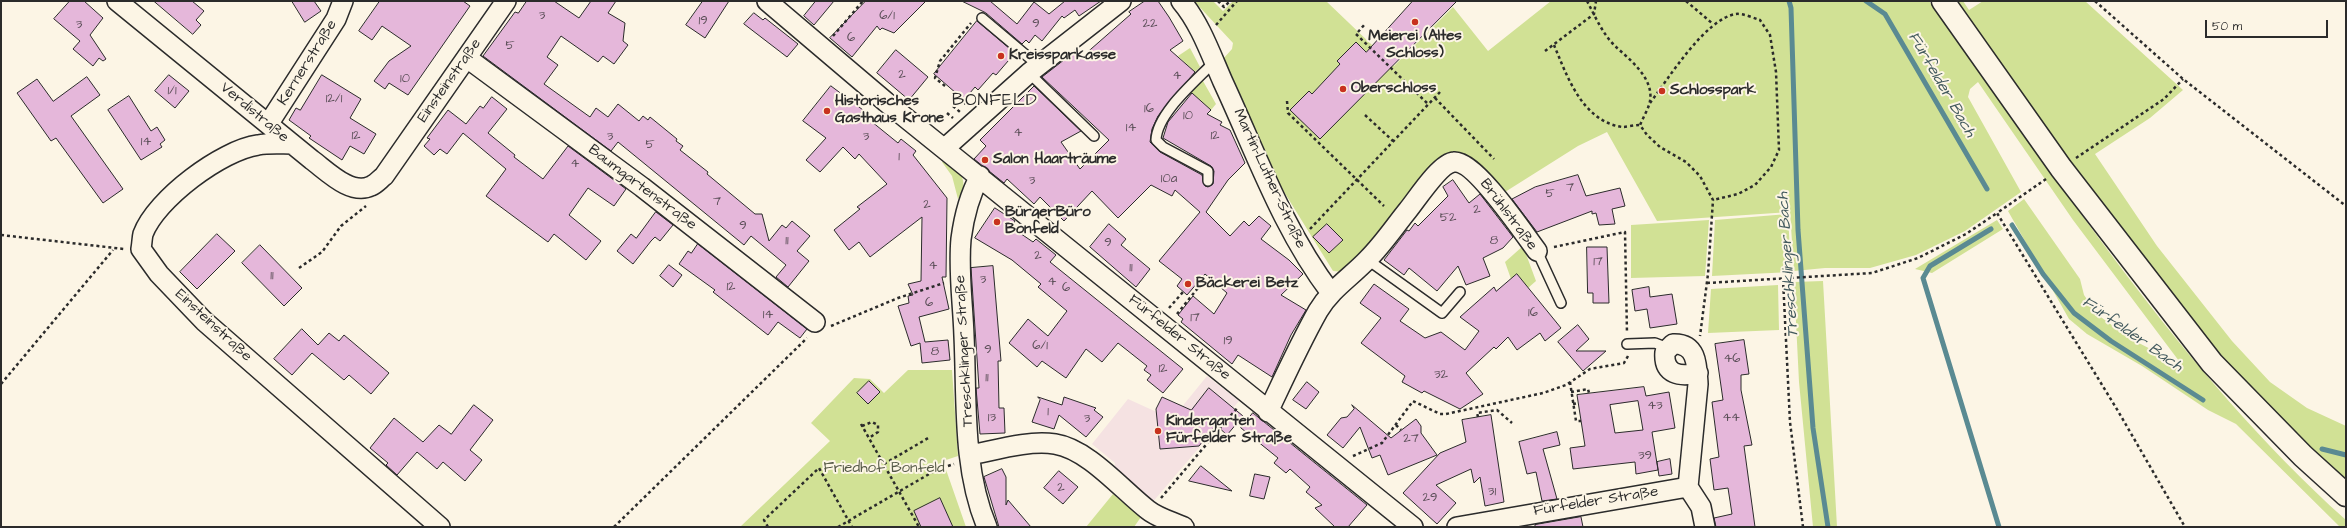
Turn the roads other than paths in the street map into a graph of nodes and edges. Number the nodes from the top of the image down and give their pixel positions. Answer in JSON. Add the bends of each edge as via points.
{"nodes":[{"id":1,"x":118,"y":1,"type":"edge"},
{"id":2,"x":342,"y":1,"type":"edge"},
{"id":3,"x":506,"y":1,"type":"edge"},
{"id":4,"x":767,"y":1,"type":"edge"},
{"id":5,"x":1121,"y":1,"type":"edge"},
{"id":6,"x":1181,"y":1,"type":"edge"},
{"id":7,"x":1943,"y":1,"type":"edge"},
{"id":8,"x":982,"y":18,"type":"dead end"},
{"id":9,"x":467,"y":58,"type":"junction"},
{"id":10,"x":1214,"y":62,"type":"junction"},
{"id":11,"x":1034,"y":70,"type":"junction"},
{"id":12,"x":269,"y":123,"type":"junction"},
{"id":13,"x":1094,"y":136,"type":"dead end"},
{"id":14,"x":292,"y":144,"type":"junction"},
{"id":15,"x":945,"y":148,"type":"junction"},
{"id":16,"x":980,"y":176,"type":"junction"},
{"id":17,"x":1208,"y":181,"type":"dead end"},
{"id":18,"x":371,"y":186,"type":"joint"},
{"id":19,"x":1537,"y":251,"type":"joint"},
{"id":20,"x":1368,"y":260,"type":"junction"},
{"id":21,"x":1460,"y":292,"type":"dead end"},
{"id":22,"x":1331,"y":293,"type":"junction"},
{"id":23,"x":1560,"y":303,"type":"dead end"},
{"id":24,"x":822,"y":324,"type":"road end"},
{"id":25,"x":1627,"y":344,"type":"road end"},
{"id":26,"x":1668,"y":348,"type":"junction"},
{"id":27,"x":1698,"y":373,"type":"junction"},
{"id":28,"x":1268,"y":412,"type":"junction"},
{"id":29,"x":964,"y":459,"type":"junction"},
{"id":30,"x":1688,"y":487,"type":"junction"},
{"id":31,"x":2346,"y":495,"type":"edge"},
{"id":32,"x":440,"y":527,"type":"edge"},
{"id":33,"x":987,"y":527,"type":"edge"},
{"id":34,"x":1184,"y":527,"type":"edge"},
{"id":35,"x":1413,"y":527,"type":"edge"},
{"id":36,"x":1457,"y":527,"type":"edge"},
{"id":37,"x":1705,"y":527,"type":"edge"}],
"edges":[{"from":1,"to":12,"type":"street","name":"Verdistraße"},
{"from":2,"to":12,"type":"street","name":"Kernerstraße","via":[[336,19]]},
{"from":3,"to":9,"type":"street","name":"Einsteinstraße"},
{"from":4,"to":15,"type":"street","name":"Fürfelder Straße","via":[[874,92]]},
{"from":5,"to":11,"type":"street"},
{"from":6,"to":10,"type":"street","name":"Martin-Luther-Straße"},
{"from":7,"to":31,"type":"main road","via":[[2061,168],[2212,363],[2303,456]]},
{"from":8,"to":11,"type":"lane"},
{"from":9,"to":18,"type":"street","name":"Einsteinstraße","via":[[384,176]]},
{"from":9,"to":24,"type":"street","name":"Baumgartenstraße"},
{"from":10,"to":17,"type":"lane","via":[[1165,115],[1156,140],[1163,147],[1208,172]]},
{"from":10,"to":22,"type":"street","name":"Martin-Luther-Straße","via":[[1292,234],[1314,271]]},
{"from":11,"to":13,"type":"lane"},
{"from":11,"to":15,"type":"street"},
{"from":12,"to":14,"type":"street","name":"Verdistraße"},
{"from":14,"to":18,"type":"street","name":"Verdistraße","via":[[340,180],[356,188]]},
{"from":14,"to":32,"type":"street","name":"Einsteinstraße","via":[[258,145],[228,154],[200,171],[155,214],[143,234],[141,248],[159,274],[204,321]]},
{"from":15,"to":16,"type":"street","name":"Fürfelder Straße"},
{"from":16,"to":28,"type":"street","name":"Fürfelder Straße"},
{"from":16,"to":29,"type":"street","name":"Treschklinger Straße","via":[[969,197],[961,241]]},
{"from":19,"to":20,"type":"street","name":"Brühlstraße","via":[[1484,182],[1471,169],[1454,162],[1434,177]]},
{"from":19,"to":23,"type":"lane","name":"Brühlstraße"},
{"from":20,"to":21,"type":"lane","via":[[1442,313]]},
{"from":20,"to":22,"type":"street"},
{"from":22,"to":28,"type":"street","via":[[1318,311]]},
{"from":25,"to":26,"type":"lane","via":[[1655,343]]},
{"from":26,"to":27,"type":"street","via":[[1673,344],[1689,348],[1697,362]]},
{"from":26,"to":27,"type":"street","via":[[1664,359],[1666,367],[1673,373],[1683,376]]},
{"from":27,"to":30,"type":"street"},
{"from":28,"to":35,"type":"street","name":"Fürfelder Straße"},
{"from":29,"to":33,"type":"street","name":"Treschklinger Straße"},
{"from":29,"to":34,"type":"street","via":[[1029,444],[1055,444],[1068,448],[1085,458],[1150,512]]},
{"from":30,"to":36,"type":"street","name":"Fürfelder Straße"},
{"from":30,"to":37,"type":"street","via":[[1701,507]]}]}
